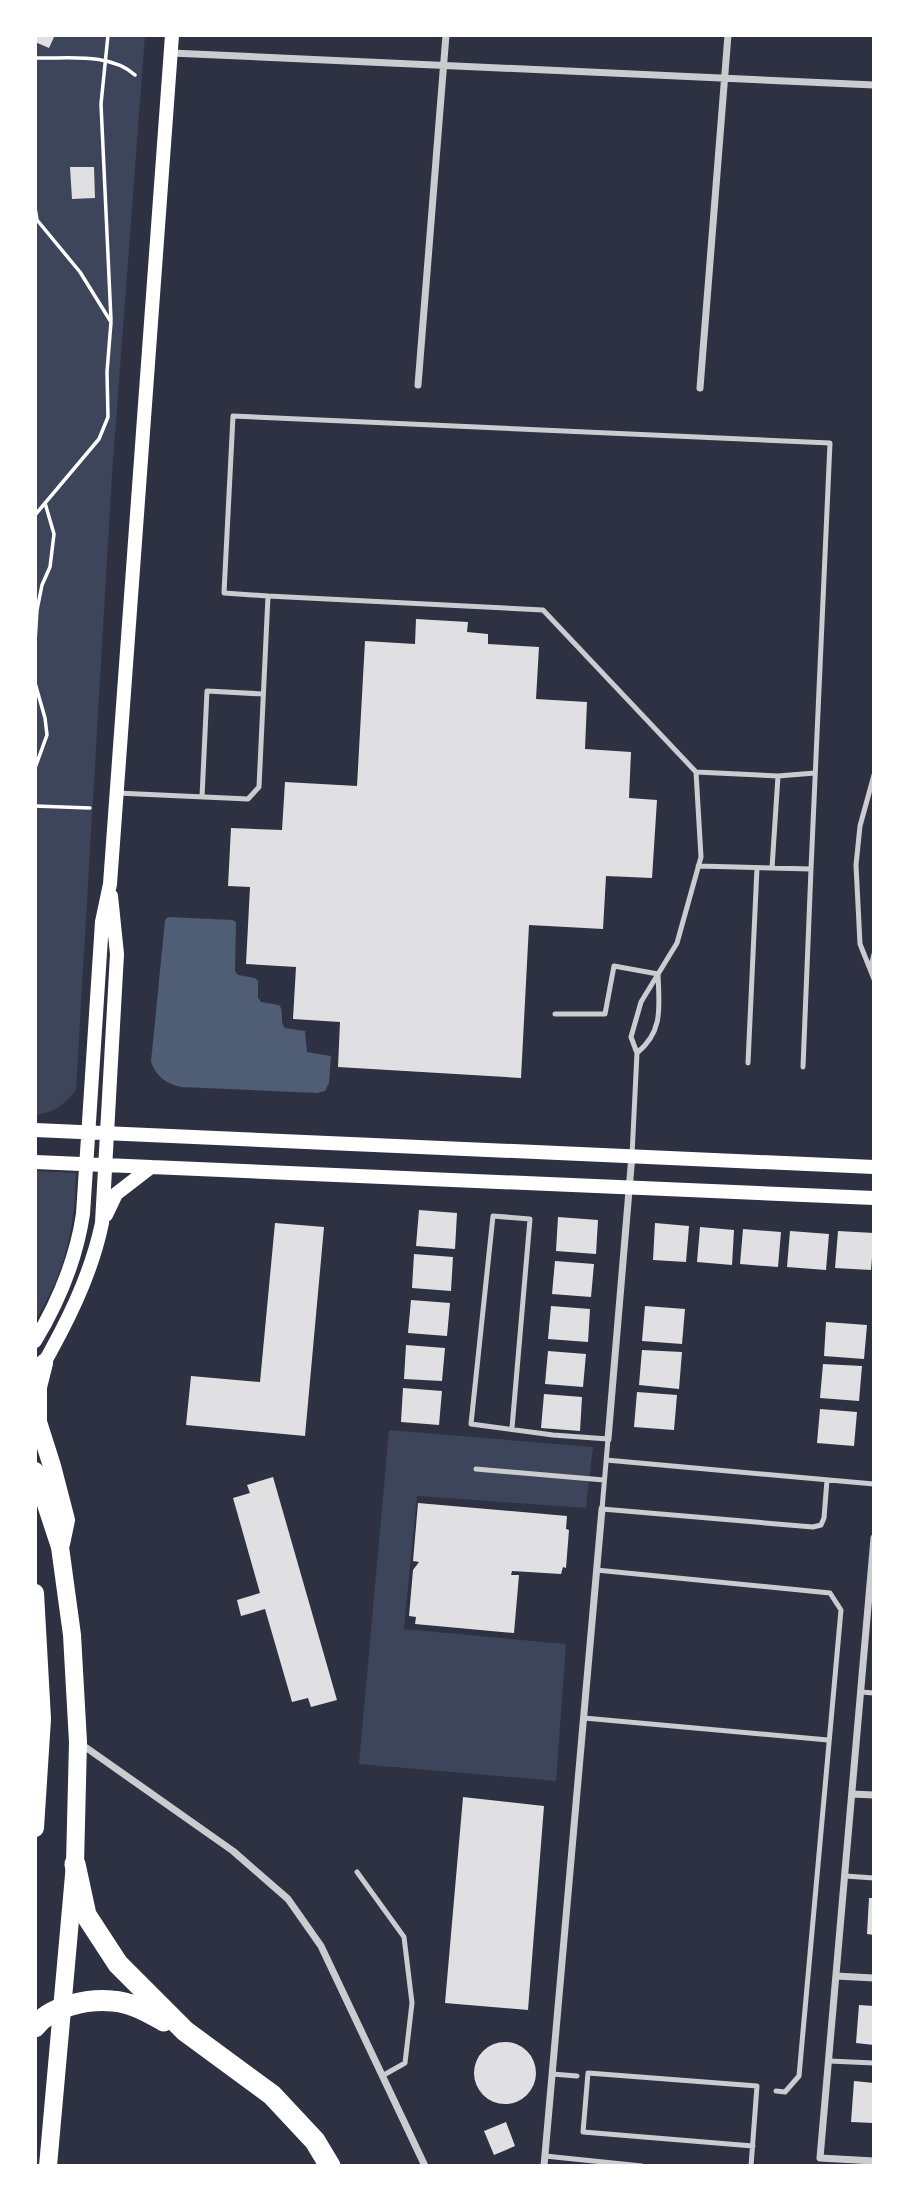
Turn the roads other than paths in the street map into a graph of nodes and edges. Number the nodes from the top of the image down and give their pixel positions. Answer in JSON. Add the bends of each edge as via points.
{"nodes":[{"id":1,"x":172,"y":35,"type":"edge"},
{"id":2,"x":446,"y":35,"type":"edge"},
{"id":3,"x":728,"y":35,"type":"edge"},
{"id":4,"x":171,"y":53,"type":"junction"},
{"id":5,"x":443,"y":66,"type":"junction"},
{"id":6,"x":724,"y":78,"type":"junction"},
{"id":7,"x":874,"y":85,"type":"edge"},
{"id":8,"x":418,"y":385,"type":"dead end"},
{"id":9,"x":700,"y":388,"type":"dead end"},
{"id":10,"x":268,"y":596,"type":"junction"},
{"id":11,"x":263,"y":694,"type":"junction"},
{"id":12,"x":696,"y":772,"type":"junction"},
{"id":13,"x":815,"y":773,"type":"junction"},
{"id":14,"x":778,"y":775,"type":"junction"},
{"id":15,"x":874,"y":775,"type":"edge"},
{"id":16,"x":117,"y":793,"type":"junction"},
{"id":17,"x":202,"y":797,"type":"junction"},
{"id":18,"x":698,"y":866,"type":"junction"},
{"id":19,"x":757,"y":868,"type":"junction"},
{"id":20,"x":772,"y":868,"type":"junction"},
{"id":21,"x":811,"y":869,"type":"junction"},
{"id":22,"x":110,"y":884,"type":"junction"},
{"id":23,"x":874,"y":954,"type":"edge"},
{"id":24,"x":871,"y":966,"type":"junction"},
{"id":25,"x":658,"y":974,"type":"junction"},
{"id":26,"x":874,"y":979,"type":"edge"},
{"id":27,"x":555,"y":1014,"type":"dead end"},
{"id":28,"x":637,"y":1053,"type":"junction"},
{"id":29,"x":748,"y":1063,"type":"dead end"},
{"id":30,"x":803,"y":1067,"type":"dead end"},
{"id":31,"x":35,"y":1130,"type":"edge"},
{"id":32,"x":88,"y":1133,"type":"junction"},
{"id":33,"x":108,"y":1134,"type":"junction"},
{"id":34,"x":632,"y":1155,"type":"junction"},
{"id":35,"x":35,"y":1162,"type":"edge"},
{"id":36,"x":86,"y":1165,"type":"junction"},
{"id":37,"x":105,"y":1166,"type":"junction"},
{"id":38,"x":151,"y":1167,"type":"junction"},
{"id":39,"x":874,"y":1167,"type":"edge"},
{"id":40,"x":630,"y":1188,"type":"junction"},
{"id":41,"x":874,"y":1198,"type":"edge"},
{"id":42,"x":102,"y":1223,"type":"junction"},
{"id":43,"x":35,"y":1341,"type":"edge"},
{"id":44,"x":39,"y":1371,"type":"edge"},
{"id":45,"x":512,"y":1429,"type":"junction"},
{"id":46,"x":608,"y":1439,"type":"junction"},
{"id":47,"x":606,"y":1460,"type":"junction"},
{"id":48,"x":476,"y":1469,"type":"dead end"},
{"id":49,"x":35,"y":1471,"type":"edge"},
{"id":50,"x":604,"y":1480,"type":"junction"},
{"id":51,"x":827,"y":1480,"type":"junction"},
{"id":52,"x":874,"y":1484,"type":"edge"},
{"id":53,"x":602,"y":1509,"type":"junction"},
{"id":54,"x":874,"y":1538,"type":"edge"},
{"id":55,"x":60,"y":1548,"type":"junction"},
{"id":56,"x":596,"y":1570,"type":"junction"},
{"id":57,"x":35,"y":1593,"type":"edge"},
{"id":58,"x":871,"y":1601,"type":"edge"},
{"id":59,"x":861,"y":1692,"type":"junction"},
{"id":60,"x":874,"y":1693,"type":"edge"},
{"id":61,"x":584,"y":1718,"type":"junction"},
{"id":62,"x":828,"y":1740,"type":"junction"},
{"id":63,"x":78,"y":1742,"type":"junction"},
{"id":64,"x":852,"y":1794,"type":"junction"},
{"id":65,"x":874,"y":1795,"type":"edge"},
{"id":66,"x":35,"y":1828,"type":"edge"},
{"id":67,"x":75,"y":1864,"type":"junction"},
{"id":68,"x":357,"y":1872,"type":"dead end"},
{"id":69,"x":845,"y":1877,"type":"junction"},
{"id":70,"x":874,"y":1878,"type":"edge"},
{"id":71,"x":836,"y":1976,"type":"junction"},
{"id":72,"x":874,"y":1978,"type":"edge"},
{"id":73,"x":62,"y":2008,"type":"junction"},
{"id":74,"x":35,"y":2026,"type":"edge"},
{"id":75,"x":185,"y":2031,"type":"junction"},
{"id":76,"x":829,"y":2061,"type":"junction"},
{"id":77,"x":874,"y":2063,"type":"edge"},
{"id":78,"x":552,"y":2074,"type":"junction"},
{"id":79,"x":382,"y":2076,"type":"junction"},
{"id":80,"x":577,"y":2076,"type":"dead end"},
{"id":81,"x":776,"y":2091,"type":"dead end"},
{"id":82,"x":753,"y":2146,"type":"junction"},
{"id":83,"x":545,"y":2156,"type":"junction"},
{"id":84,"x":874,"y":2161,"type":"edge"},
{"id":85,"x":48,"y":2166,"type":"edge"},
{"id":86,"x":330,"y":2166,"type":"edge"},
{"id":87,"x":425,"y":2166,"type":"edge"},
{"id":88,"x":544,"y":2166,"type":"edge"},
{"id":89,"x":642,"y":2166,"type":"edge"},
{"id":90,"x":751,"y":2166,"type":"edge"}],
"edges":[{"from":1,"to":4,"type":"main road"},
{"from":2,"to":5,"type":"street"},
{"from":3,"to":6,"type":"street"},
{"from":4,"to":5,"type":"street"},
{"from":4,"to":16,"type":"main road"},
{"from":5,"to":6,"type":"street"},
{"from":5,"to":8,"type":"street"},
{"from":6,"to":7,"type":"street"},
{"from":6,"to":9,"type":"street"},
{"from":10,"to":11,"type":"lane"},
{"from":10,"to":12,"type":"lane","via":[[544,610]]},
{"from":10,"to":13,"type":"lane","via":[[224,593],[233,416],[830,443]]},
{"from":11,"to":17,"type":"lane","via":[[259,787],[248,799]]},
{"from":11,"to":17,"type":"lane","via":[[207,691]]},
{"from":12,"to":14,"type":"lane"},
{"from":12,"to":18,"type":"lane"},
{"from":13,"to":14,"type":"lane"},
{"from":13,"to":21,"type":"lane"},
{"from":14,"to":20,"type":"lane"},
{"from":15,"to":24,"type":"lane","via":[[860,826],[856,865],[860,944]]},
{"from":16,"to":17,"type":"lane"},
{"from":16,"to":22,"type":"main road"},
{"from":18,"to":19,"type":"lane"},
{"from":18,"to":25,"type":"lane","via":[[677,943]]},
{"from":19,"to":20,"type":"lane"},
{"from":19,"to":29,"type":"lane"},
{"from":20,"to":21,"type":"lane"},
{"from":21,"to":30,"type":"lane"},
{"from":22,"to":32,"type":"main road","via":[[102,922]]},
{"from":22,"to":33,"type":"main road","via":[[117,954]]},
{"from":23,"to":24,"type":"lane"},
{"from":24,"to":26,"type":"lane"},
{"from":25,"to":27,"type":"lane","via":[[614,966],[605,1014]]},
{"from":25,"to":28,"type":"lane","via":[[641,1002],[631,1037]]},
{"from":25,"to":28,"type":"lane","via":[[660,1016],[649,1043]]},
{"from":28,"to":34,"type":"lane"},
{"from":31,"to":32,"type":"main road"},
{"from":32,"to":33,"type":"main road"},
{"from":32,"to":36,"type":"main road"},
{"from":33,"to":34,"type":"main road"},
{"from":33,"to":37,"type":"main road"},
{"from":34,"to":39,"type":"main road"},
{"from":34,"to":40,"type":"street"},
{"from":35,"to":36,"type":"main road"},
{"from":36,"to":37,"type":"main road"},
{"from":36,"to":43,"type":"main road","via":[[79,1240],[60,1297]]},
{"from":37,"to":38,"type":"main road"},
{"from":37,"to":42,"type":"main road"},
{"from":38,"to":40,"type":"main road"},
{"from":38,"to":42,"type":"main road","via":[[116,1194]]},
{"from":40,"to":41,"type":"main road"},
{"from":40,"to":46,"type":"street"},
{"from":42,"to":44,"type":"main road","via":[[83,1286]]},
{"from":44,"to":55,"type":"main road","via":[[38,1422],[66,1520]]},
{"from":45,"to":45,"type":"lane","via":[[530,1219],[493,1216],[471,1424]]},
{"from":45,"to":46,"type":"lane"},
{"from":46,"to":47,"type":"lane"},
{"from":47,"to":50,"type":"lane"},
{"from":47,"to":51,"type":"lane"},
{"from":48,"to":50,"type":"lane"},
{"from":49,"to":55,"type":"main road"},
{"from":50,"to":53,"type":"lane"},
{"from":51,"to":52,"type":"lane"},
{"from":51,"to":53,"type":"lane","via":[[824,1518],[821,1525],[813,1527]]},
{"from":53,"to":56,"type":"street"},
{"from":54,"to":58,"type":"street"},
{"from":55,"to":63,"type":"main road","via":[[72,1635]]},
{"from":56,"to":61,"type":"street"},
{"from":56,"to":62,"type":"lane","via":[[830,1593],[841,1610]]},
{"from":57,"to":66,"type":"main road","via":[[42,1719]]},
{"from":58,"to":59,"type":"street"},
{"from":59,"to":60,"type":"lane"},
{"from":59,"to":64,"type":"street"},
{"from":61,"to":62,"type":"lane"},
{"from":61,"to":78,"type":"street"},
{"from":62,"to":81,"type":"lane","via":[[799,2076],[785,2092]]},
{"from":63,"to":67,"type":"main road"},
{"from":63,"to":79,"type":"street","via":[[233,1852],[288,1899],[321,1946]]},
{"from":64,"to":65,"type":"street"},
{"from":64,"to":69,"type":"street"},
{"from":67,"to":73,"type":"main road"},
{"from":67,"to":75,"type":"highway","via":[[86,1915],[107,1949]]},
{"from":68,"to":79,"type":"lane","via":[[404,1937],[412,2003],[405,2063]]},
{"from":69,"to":70,"type":"lane"},
{"from":69,"to":71,"type":"street"},
{"from":71,"to":72,"type":"street"},
{"from":71,"to":76,"type":"street"},
{"from":73,"to":74,"type":"highway"},
{"from":73,"to":75,"type":"highway","via":[[113,2001],[138,2007]]},
{"from":73,"to":85,"type":"main road"},
{"from":75,"to":86,"type":"highway","via":[[272,2095],[315,2141]]},
{"from":76,"to":77,"type":"lane"},
{"from":76,"to":84,"type":"street","via":[[820,2158]]},
{"from":78,"to":80,"type":"lane"},
{"from":78,"to":83,"type":"street"},
{"from":79,"to":87,"type":"street"},
{"from":82,"to":82,"type":"lane","via":[[757,2086],[588,2073],[583,2132]]},
{"from":82,"to":90,"type":"lane"},
{"from":83,"to":88,"type":"street"},
{"from":83,"to":89,"type":"lane"}]}
